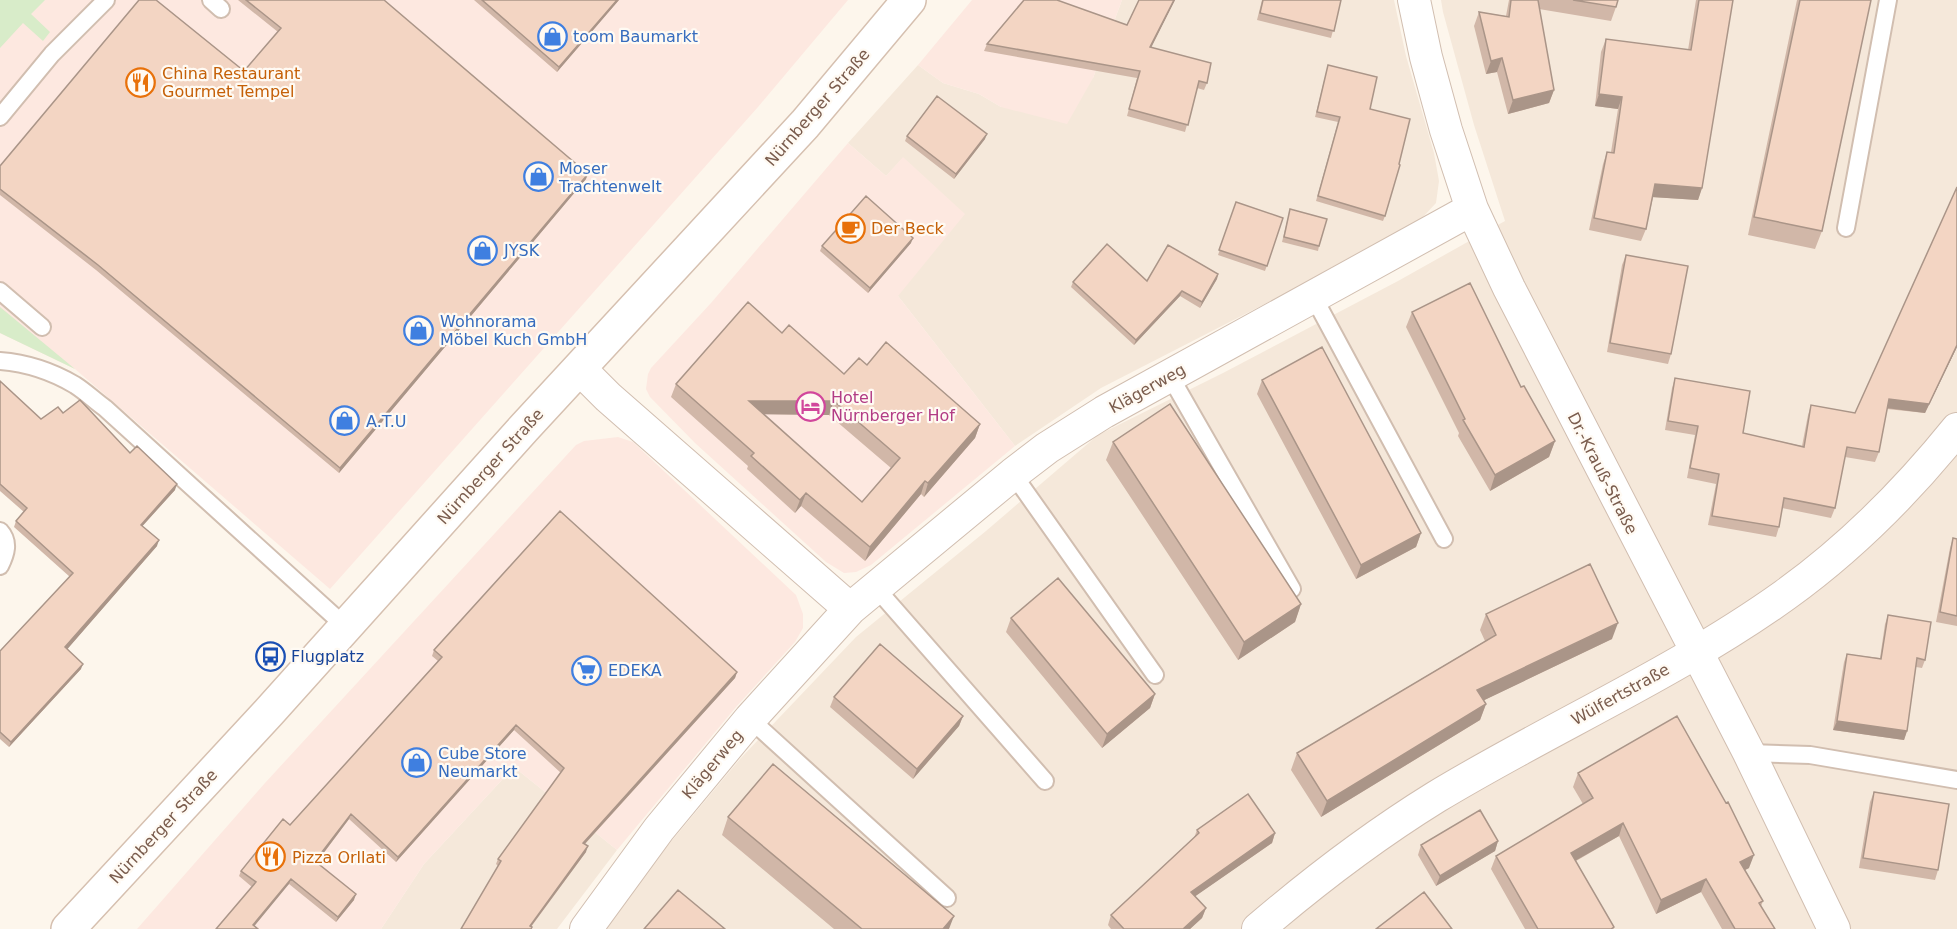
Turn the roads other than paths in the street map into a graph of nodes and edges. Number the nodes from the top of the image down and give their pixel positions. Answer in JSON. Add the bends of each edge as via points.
{"nodes":[{"id":1,"x":106,"y":0,"type":"edge"},
{"id":2,"x":909,"y":0,"type":"edge"},
{"id":3,"x":1414,"y":0,"type":"edge"},
{"id":4,"x":1888,"y":0,"type":"edge"},
{"id":5,"x":0,"y":117,"type":"edge"},
{"id":6,"x":1472,"y":209,"type":"junction"},
{"id":7,"x":1846,"y":228,"type":"dead end"},
{"id":8,"x":0,"y":291,"type":"edge"},
{"id":9,"x":1313,"y":296,"type":"junction"},
{"id":10,"x":42,"y":327,"type":"dead end"},
{"id":11,"x":0,"y":361,"type":"edge"},
{"id":12,"x":580,"y":369,"type":"junction"},
{"id":13,"x":1170,"y":376,"type":"junction"},
{"id":14,"x":1957,"y":430,"type":"edge"},
{"id":15,"x":1014,"y":474,"type":"junction"},
{"id":16,"x":0,"y":531,"type":"edge"},
{"id":17,"x":1444,"y":539,"type":"dead end"},
{"id":18,"x":0,"y":566,"type":"edge"},
{"id":19,"x":876,"y":588,"type":"junction"},
{"id":20,"x":1292,"y":589,"type":"edge"},
{"id":21,"x":850,"y":609,"type":"junction"},
{"id":22,"x":345,"y":627,"type":"junction"},
{"id":23,"x":1696,"y":651,"type":"junction"},
{"id":24,"x":1155,"y":675,"type":"dead end"},
{"id":25,"x":750,"y":718,"type":"junction"},
{"id":26,"x":1749,"y":753,"type":"junction"},
{"id":27,"x":1957,"y":780,"type":"edge"},
{"id":28,"x":1045,"y":781,"type":"dead end"},
{"id":29,"x":947,"y":898,"type":"dead end"},
{"id":30,"x":68,"y":929,"type":"edge"},
{"id":31,"x":586,"y":929,"type":"edge"},
{"id":32,"x":1258,"y":929,"type":"edge"},
{"id":33,"x":1834,"y":929,"type":"edge"}],
"edges":[{"from":1,"to":5,"type":"lane","via":[[52,54]]},
{"from":2,"to":12,"type":"main road","name":"Nürnberger Straße","via":[[805,124]]},
{"from":3,"to":6,"type":"street","name":"Dr.-Krauß-Straße","via":[[1446,130]]},
{"from":4,"to":7,"type":"lane"},
{"from":6,"to":9,"type":"street","name":"Klägerweg"},
{"from":6,"to":23,"type":"street","name":"Dr.-Krauß-Straße","via":[[1514,299]]},
{"from":8,"to":10,"type":"lane"},
{"from":9,"to":13,"type":"street","name":"Klägerweg"},
{"from":9,"to":17,"type":"lane"},
{"from":11,"to":22,"type":"lane","via":[[50,374],[76,386],[105,408]]},
{"from":12,"to":21,"type":"street"},
{"from":12,"to":22,"type":"main road","name":"Nürnberger Straße"},
{"from":13,"to":15,"type":"street","name":"Klägerweg","via":[[1104,412]]},
{"from":13,"to":20,"type":"lane"},
{"from":14,"to":23,"type":"street","name":"Wülfertstraße","via":[[1882,513],[1818,570]]},
{"from":15,"to":19,"type":"street","name":"Klägerweg"},
{"from":15,"to":24,"type":"lane"},
{"from":16,"to":18,"type":"lane","via":[[6,545]]},
{"from":19,"to":21,"type":"street","name":"Klägerweg"},
{"from":19,"to":28,"type":"lane"},
{"from":21,"to":25,"type":"street","name":"Klägerweg"},
{"from":22,"to":30,"type":"main road","name":"Nürnberger Straße"},
{"from":23,"to":26,"type":"street","name":"Dr.-Krauß-Straße"},
{"from":23,"to":32,"type":"street","name":"Wülfertstraße","via":[[1437,797],[1344,859]]},
{"from":25,"to":29,"type":"lane"},
{"from":25,"to":31,"type":"street","name":"Klägerweg","via":[[659,829]]},
{"from":26,"to":27,"type":"lane","via":[[1810,755]]},
{"from":26,"to":33,"type":"street","name":"Dr.-Krauß-Straße"}]}
